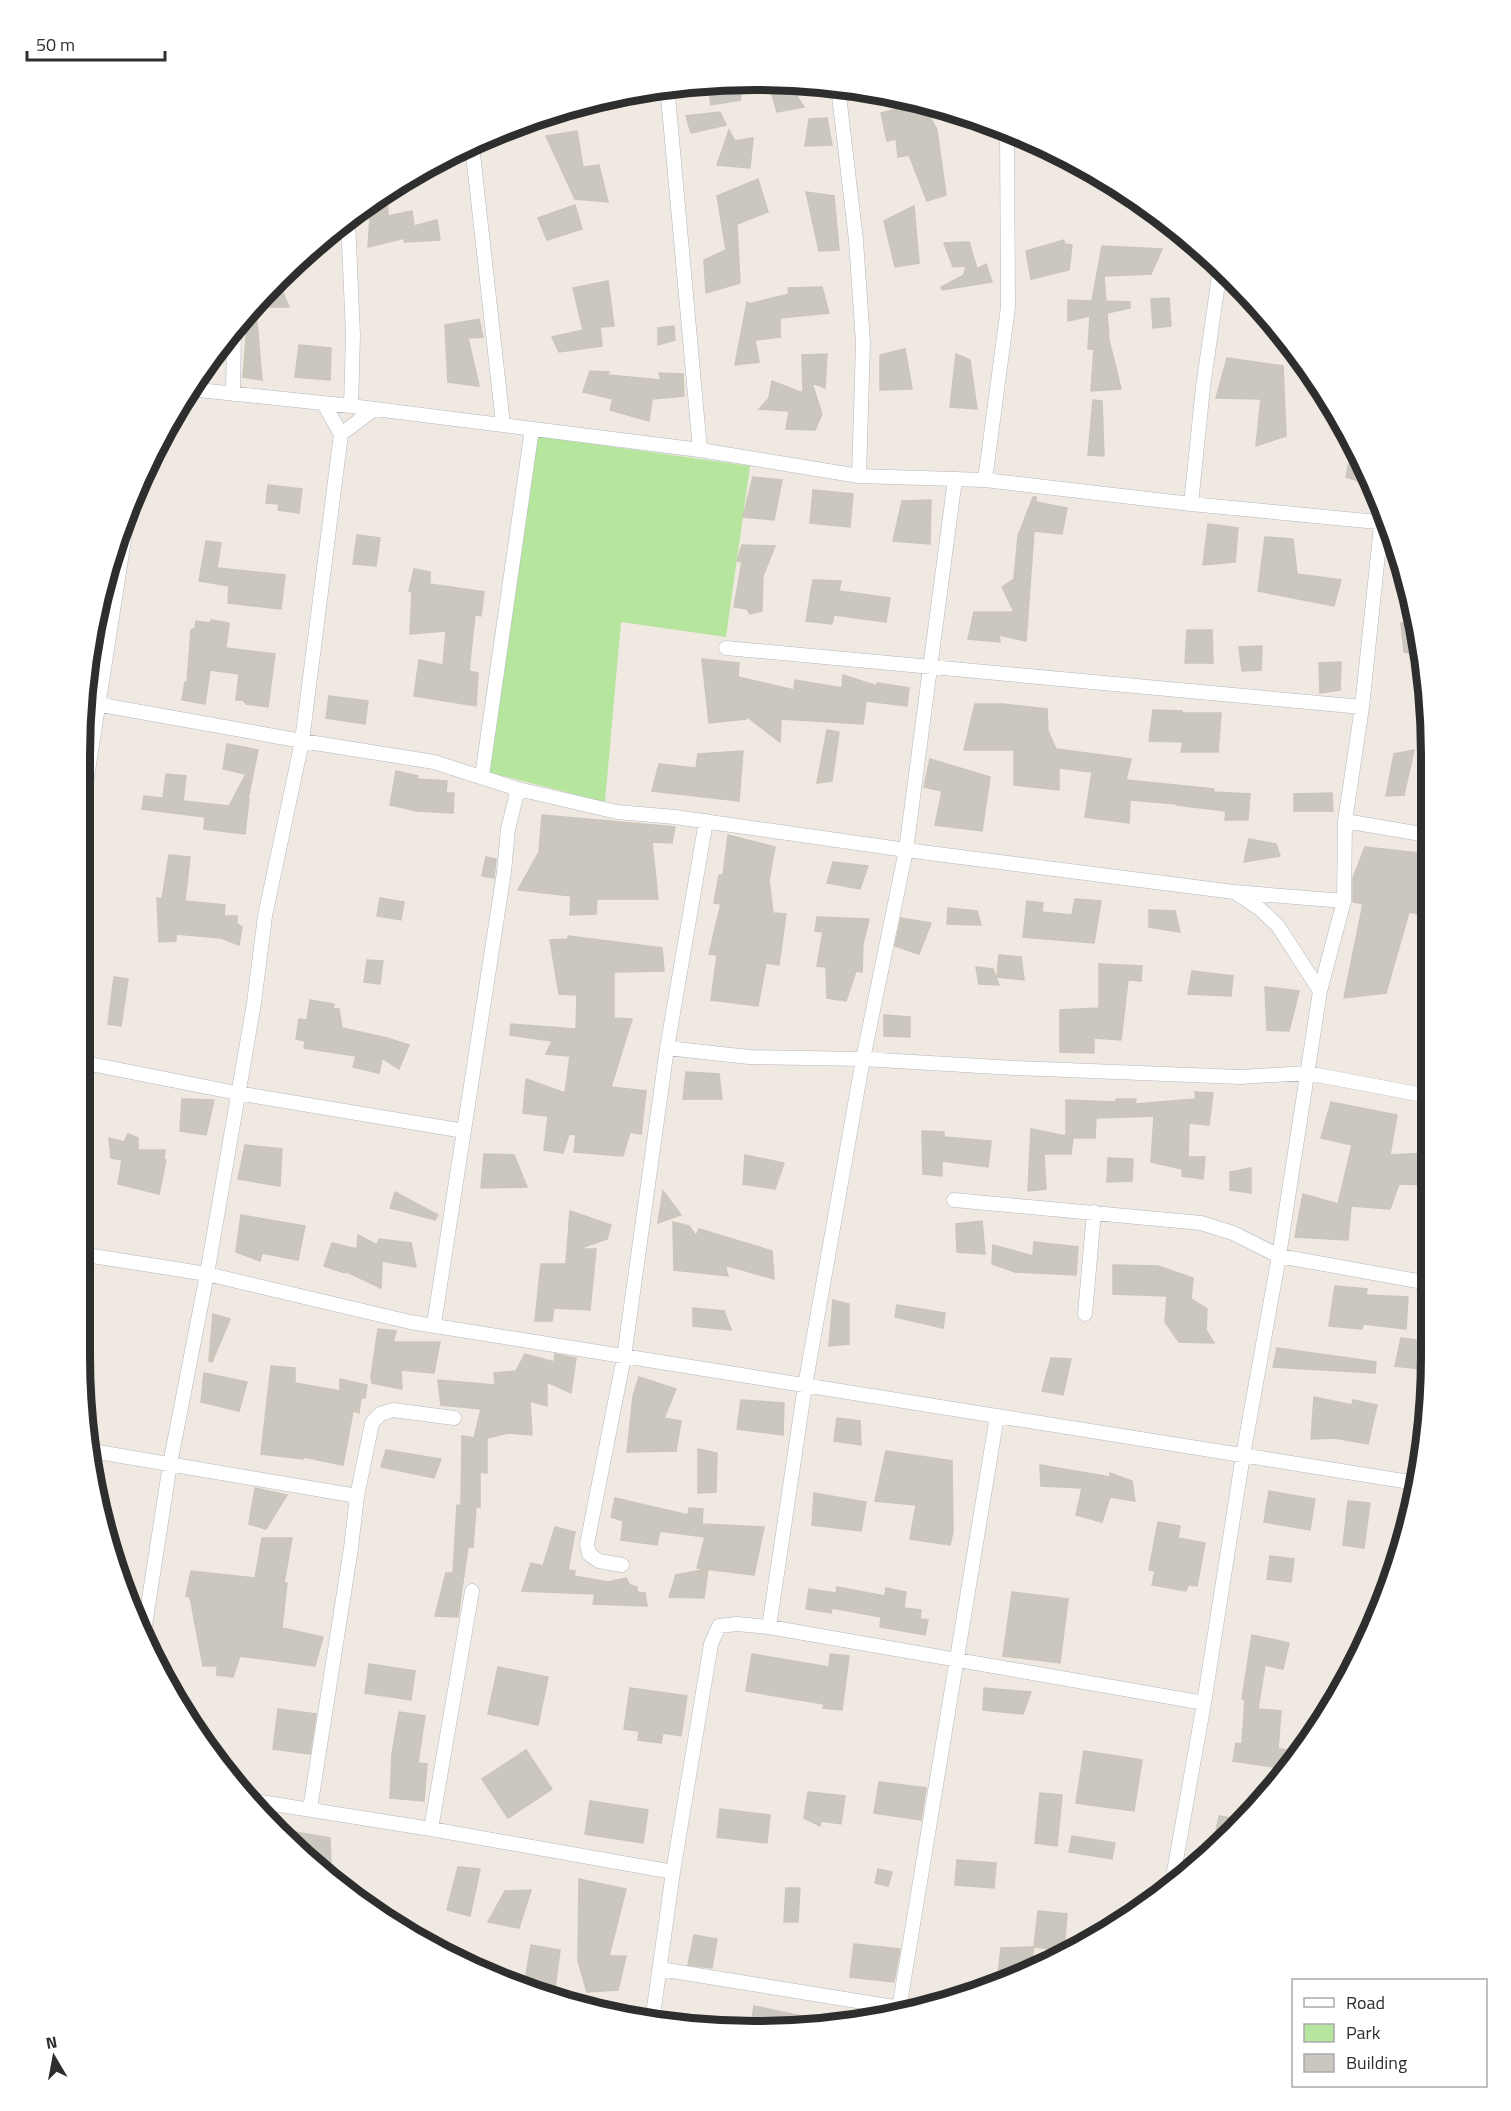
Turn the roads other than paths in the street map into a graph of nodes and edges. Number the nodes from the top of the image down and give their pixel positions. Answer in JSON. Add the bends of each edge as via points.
{"nodes":[{"id":1,"x":668,"y":96,"type":"edge"},
{"id":2,"x":839,"y":96,"type":"edge"},
{"id":3,"x":1007,"y":140,"type":"edge"},
{"id":4,"x":473,"y":154,"type":"edge"},
{"id":5,"x":348,"y":229,"type":"edge"},
{"id":6,"x":1219,"y":278,"type":"edge"},
{"id":7,"x":234,"y":343,"type":"edge"},
{"id":8,"x":199,"y":390,"type":"edge"},
{"id":9,"x":233,"y":394,"type":"junction"},
{"id":10,"x":324,"y":404,"type":"junction"},
{"id":11,"x":351,"y":406,"type":"junction"},
{"id":12,"x":373,"y":410,"type":"junction"},
{"id":13,"x":503,"y":424,"type":"junction"},
{"id":14,"x":532,"y":429,"type":"junction"},
{"id":15,"x":341,"y":434,"type":"junction"},
{"id":16,"x":700,"y":450,"type":"junction"},
{"id":17,"x":859,"y":476,"type":"junction"},
{"id":18,"x":956,"y":479,"type":"junction"},
{"id":19,"x":985,"y":480,"type":"junction"},
{"id":20,"x":1191,"y":504,"type":"junction"},
{"id":21,"x":1378,"y":521,"type":"edge"},
{"id":22,"x":1383,"y":535,"type":"edge"},
{"id":23,"x":117,"y":569,"type":"edge"},
{"id":24,"x":726,"y":648,"type":"dead end"},
{"id":25,"x":930,"y":668,"type":"junction"},
{"id":26,"x":94,"y":690,"type":"edge"},
{"id":27,"x":92,"y":703,"type":"edge"},
{"id":28,"x":1362,"y":707,"type":"junction"},
{"id":29,"x":302,"y":741,"type":"junction"},
{"id":30,"x":482,"y":776,"type":"junction"},
{"id":31,"x":518,"y":789,"type":"junction"},
{"id":32,"x":706,"y":821,"type":"junction"},
{"id":33,"x":1345,"y":821,"type":"junction"},
{"id":34,"x":1421,"y":834,"type":"edge"},
{"id":35,"x":906,"y":850,"type":"junction"},
{"id":36,"x":1234,"y":892,"type":"junction"},
{"id":37,"x":1344,"y":901,"type":"junction"},
{"id":38,"x":1320,"y":991,"type":"junction"},
{"id":39,"x":668,"y":1048,"type":"junction"},
{"id":40,"x":863,"y":1059,"type":"junction"},
{"id":41,"x":90,"y":1064,"type":"edge"},
{"id":42,"x":1307,"y":1073,"type":"junction"},
{"id":43,"x":237,"y":1093,"type":"junction"},
{"id":44,"x":1421,"y":1095,"type":"edge"},
{"id":45,"x":464,"y":1131,"type":"junction"},
{"id":46,"x":954,"y":1200,"type":"dead end"},
{"id":47,"x":1094,"y":1212,"type":"junction"},
{"id":48,"x":90,"y":1256,"type":"edge"},
{"id":49,"x":1279,"y":1256,"type":"junction"},
{"id":50,"x":207,"y":1274,"type":"junction"},
{"id":51,"x":1421,"y":1282,"type":"edge"},
{"id":52,"x":1085,"y":1314,"type":"dead end"},
{"id":53,"x":434,"y":1324,"type":"junction"},
{"id":54,"x":624,"y":1357,"type":"junction"},
{"id":55,"x":805,"y":1386,"type":"junction"},
{"id":56,"x":996,"y":1416,"type":"junction"},
{"id":57,"x":454,"y":1418,"type":"dead end"},
{"id":58,"x":98,"y":1452,"type":"edge"},
{"id":59,"x":1243,"y":1455,"type":"junction"},
{"id":60,"x":170,"y":1464,"type":"junction"},
{"id":61,"x":1409,"y":1482,"type":"edge"},
{"id":62,"x":357,"y":1496,"type":"junction"},
{"id":63,"x":622,"y":1565,"type":"dead end"},
{"id":64,"x":472,"y":1592,"type":"dead end"},
{"id":65,"x":146,"y":1620,"type":"edge"},
{"id":66,"x":769,"y":1627,"type":"junction"},
{"id":67,"x":956,"y":1659,"type":"junction"},
{"id":68,"x":1204,"y":1703,"type":"junction"},
{"id":69,"x":262,"y":1801,"type":"edge"},
{"id":70,"x":310,"y":1809,"type":"junction"},
{"id":71,"x":431,"y":1829,"type":"junction"},
{"id":72,"x":673,"y":1872,"type":"junction"},
{"id":73,"x":1174,"y":1872,"type":"edge"},
{"id":74,"x":660,"y":1969,"type":"junction"},
{"id":75,"x":900,"y":2004,"type":"edge"},
{"id":76,"x":883,"y":2008,"type":"edge"},
{"id":77,"x":653,"y":2012,"type":"edge"}],
"edges":[{"from":1,"to":16,"type":"street"},
{"from":2,"to":17,"type":"street","via":[[863,343]]},
{"from":3,"to":19,"type":"street","via":[[1008,307]]},
{"from":4,"to":13,"type":"street"},
{"from":5,"to":11,"type":"street","via":[[353,335]]},
{"from":6,"to":20,"type":"street"},
{"from":7,"to":9,"type":"street"},
{"from":8,"to":9,"type":"street"},
{"from":9,"to":10,"type":"street"},
{"from":10,"to":11,"type":"street"},
{"from":10,"to":15,"type":"street"},
{"from":11,"to":12,"type":"street"},
{"from":12,"to":13,"type":"street"},
{"from":12,"to":15,"type":"street"},
{"from":13,"to":14,"type":"street"},
{"from":14,"to":16,"type":"street"},
{"from":14,"to":30,"type":"street"},
{"from":15,"to":29,"type":"street"},
{"from":16,"to":17,"type":"street"},
{"from":17,"to":18,"type":"street"},
{"from":18,"to":19,"type":"street"},
{"from":18,"to":25,"type":"street"},
{"from":19,"to":20,"type":"street"},
{"from":20,"to":21,"type":"street"},
{"from":22,"to":28,"type":"street"},
{"from":23,"to":26,"type":"street"},
{"from":24,"to":25,"type":"street"},
{"from":25,"to":28,"type":"street"},
{"from":25,"to":35,"type":"street"},
{"from":27,"to":29,"type":"street"},
{"from":28,"to":33,"type":"street"},
{"from":29,"to":30,"type":"street","via":[[434,762]]},
{"from":29,"to":43,"type":"street","via":[[265,916]]},
{"from":30,"to":31,"type":"street"},
{"from":31,"to":32,"type":"street","via":[[617,812]]},
{"from":31,"to":45,"type":"street","via":[[508,829]]},
{"from":32,"to":35,"type":"street"},
{"from":32,"to":39,"type":"street"},
{"from":33,"to":34,"type":"street"},
{"from":33,"to":37,"type":"street"},
{"from":35,"to":36,"type":"street"},
{"from":35,"to":40,"type":"street"},
{"from":36,"to":37,"type":"street"},
{"from":36,"to":38,"type":"street","via":[[1278,926]]},
{"from":37,"to":38,"type":"street"},
{"from":38,"to":42,"type":"street"},
{"from":39,"to":40,"type":"street","via":[[749,1057]]},
{"from":39,"to":54,"type":"street"},
{"from":40,"to":42,"type":"street","via":[[1240,1077]]},
{"from":40,"to":55,"type":"street"},
{"from":41,"to":43,"type":"street"},
{"from":42,"to":44,"type":"street"},
{"from":42,"to":49,"type":"street"},
{"from":43,"to":45,"type":"street"},
{"from":43,"to":50,"type":"street"},
{"from":45,"to":53,"type":"street"},
{"from":46,"to":47,"type":"street"},
{"from":47,"to":49,"type":"street","via":[[1201,1223],[1233,1233]]},
{"from":47,"to":52,"type":"street"},
{"from":48,"to":50,"type":"street"},
{"from":49,"to":51,"type":"street"},
{"from":49,"to":59,"type":"street"},
{"from":50,"to":53,"type":"street","via":[[410,1322]]},
{"from":50,"to":60,"type":"street"},
{"from":53,"to":54,"type":"street"},
{"from":54,"to":55,"type":"street"},
{"from":54,"to":63,"type":"street","via":[[587,1544],[589,1554],[599,1561]]},
{"from":55,"to":56,"type":"street"},
{"from":55,"to":66,"type":"street"},
{"from":56,"to":59,"type":"street"},
{"from":56,"to":67,"type":"street"},
{"from":57,"to":62,"type":"street","via":[[393,1410],[380,1414],[372,1423]]},
{"from":58,"to":60,"type":"street"},
{"from":59,"to":61,"type":"street"},
{"from":59,"to":68,"type":"street"},
{"from":60,"to":62,"type":"street"},
{"from":60,"to":65,"type":"street"},
{"from":62,"to":70,"type":"street"},
{"from":64,"to":71,"type":"street"},
{"from":66,"to":67,"type":"street"},
{"from":66,"to":72,"type":"street","via":[[719,1626],[711,1644]]},
{"from":67,"to":68,"type":"street"},
{"from":67,"to":75,"type":"street"},
{"from":68,"to":73,"type":"street"},
{"from":69,"to":70,"type":"street"},
{"from":70,"to":71,"type":"street"},
{"from":71,"to":72,"type":"street"},
{"from":72,"to":74,"type":"street"},
{"from":74,"to":76,"type":"street"},
{"from":74,"to":77,"type":"street"}]}
